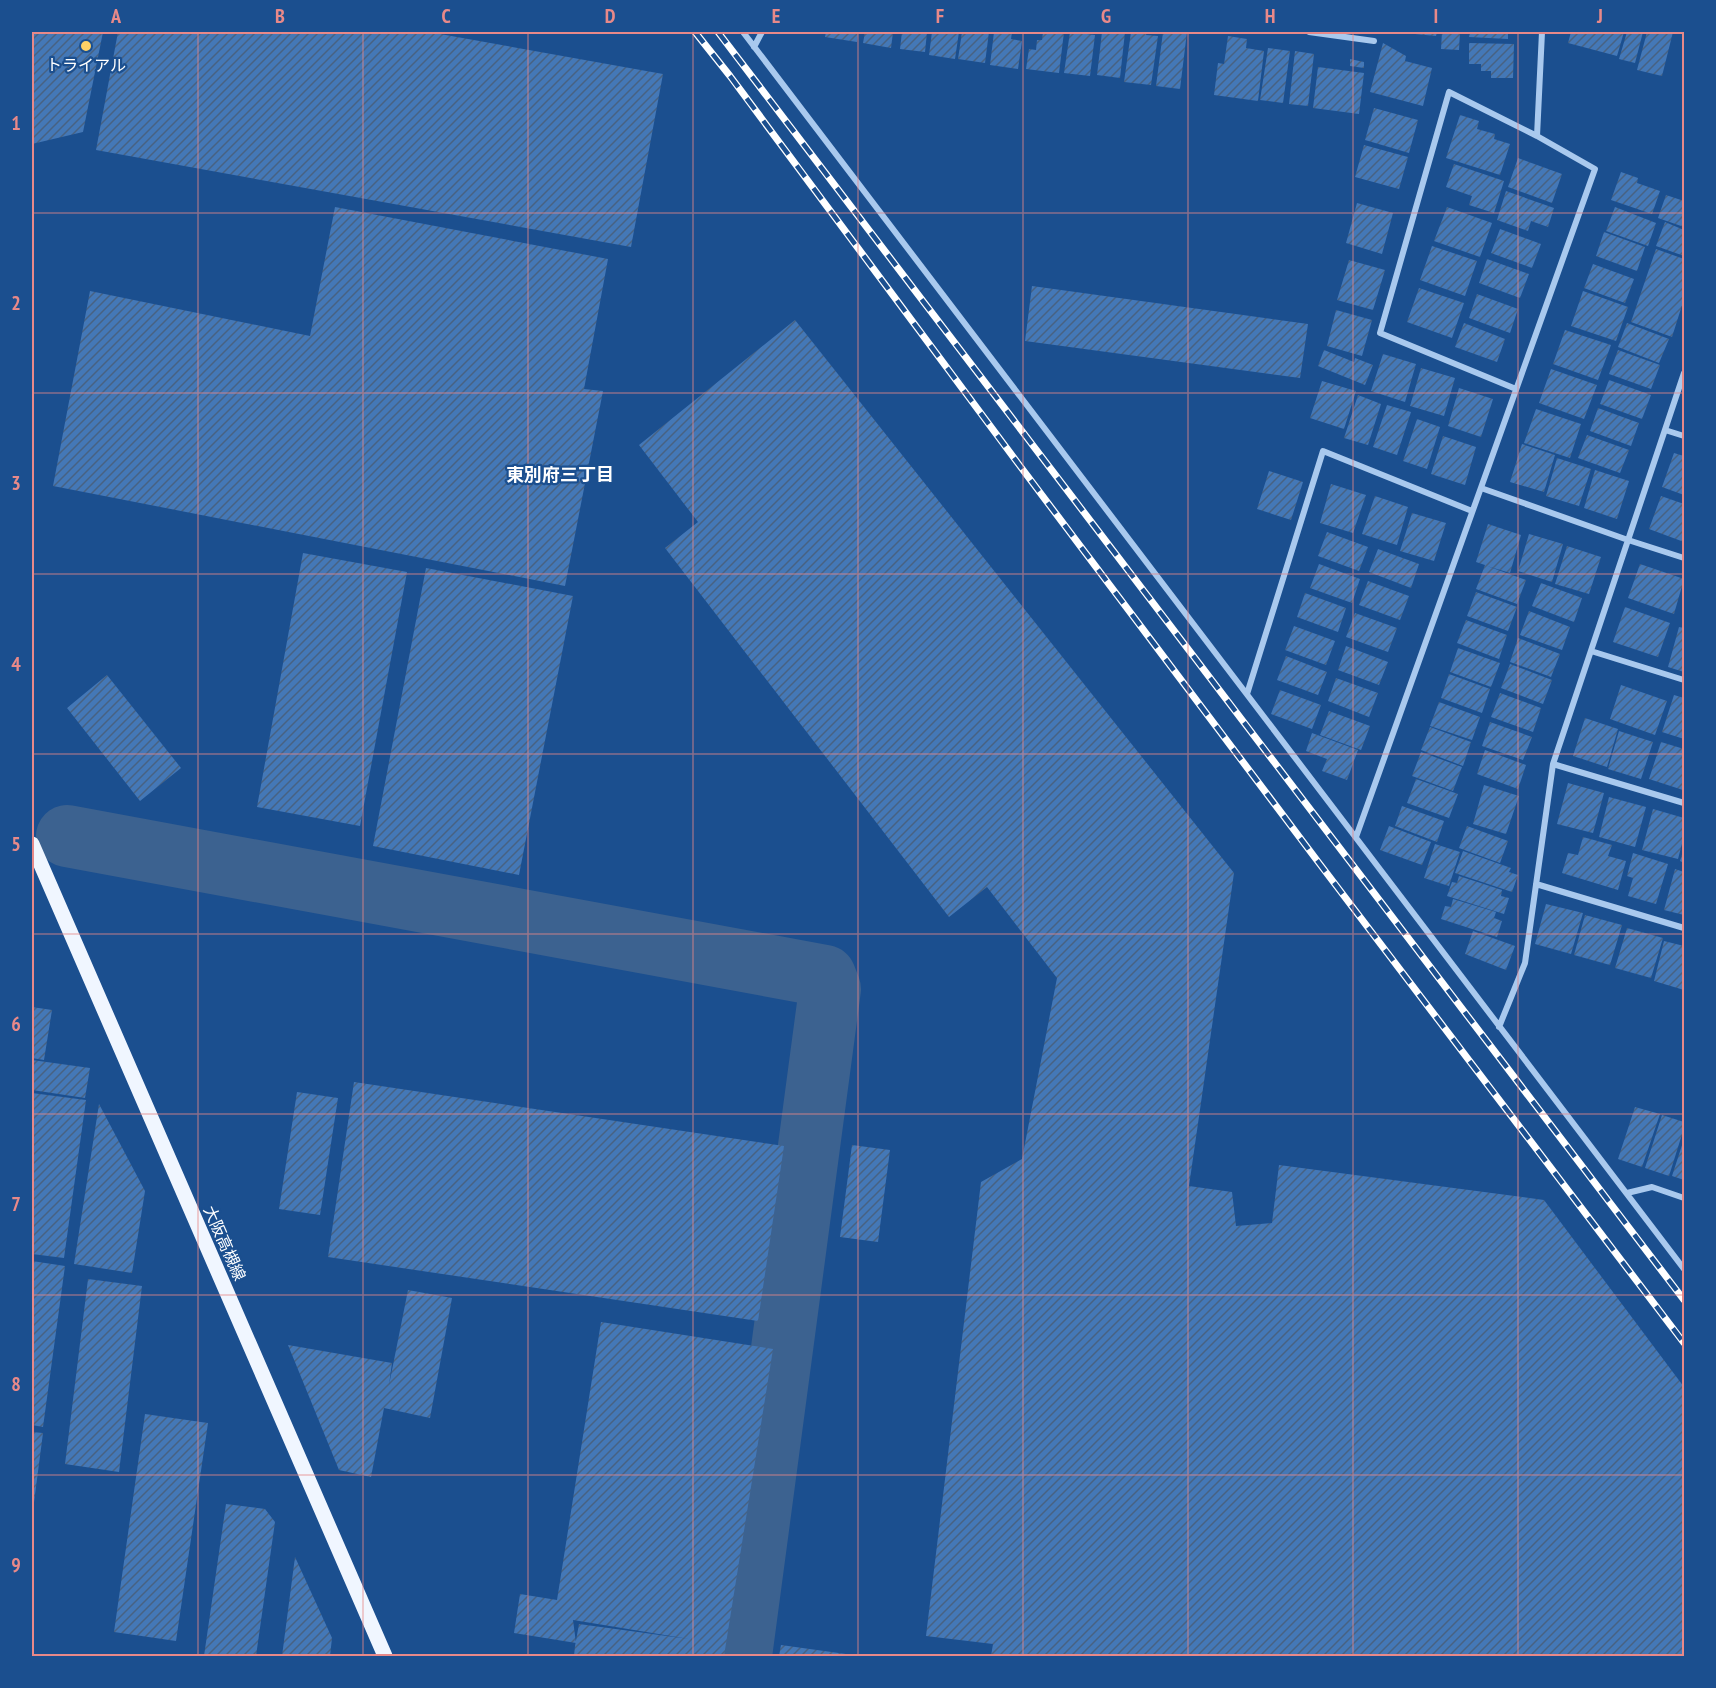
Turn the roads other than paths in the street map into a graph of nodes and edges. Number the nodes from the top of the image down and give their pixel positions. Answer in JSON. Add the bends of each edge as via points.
{"nodes":[{"id":1,"x":743,"y":32,"type":"edge"},
{"id":2,"x":762,"y":32,"type":"edge"},
{"id":3,"x":1309,"y":32,"type":"edge"},
{"id":4,"x":1542,"y":32,"type":"edge"},
{"id":5,"x":1374,"y":40,"type":"dead end"},
{"id":6,"x":754,"y":47,"type":"junction"},
{"id":7,"x":1537,"y":136,"type":"junction"},
{"id":8,"x":1684,"y":373,"type":"edge"},
{"id":9,"x":1516,"y":389,"type":"junction"},
{"id":10,"x":1665,"y":430,"type":"junction"},
{"id":11,"x":1684,"y":436,"type":"edge"},
{"id":12,"x":1481,"y":488,"type":"junction"},
{"id":13,"x":1472,"y":511,"type":"junction"},
{"id":14,"x":1628,"y":540,"type":"junction"},
{"id":15,"x":1684,"y":558,"type":"edge"},
{"id":16,"x":1591,"y":651,"type":"junction"},
{"id":17,"x":1684,"y":680,"type":"edge"},
{"id":18,"x":1247,"y":694,"type":"junction"},
{"id":19,"x":1553,"y":764,"type":"junction"},
{"id":20,"x":1684,"y":803,"type":"edge"},
{"id":21,"x":1356,"y":837,"type":"junction"},
{"id":22,"x":32,"y":844,"type":"edge"},
{"id":23,"x":35,"y":866,"type":"edge"},
{"id":24,"x":1536,"y":884,"type":"junction"},
{"id":25,"x":1684,"y":928,"type":"edge"},
{"id":26,"x":1499,"y":1027,"type":"junction"},
{"id":27,"x":1627,"y":1193,"type":"junction"},
{"id":28,"x":1684,"y":1198,"type":"edge"},
{"id":29,"x":1684,"y":1269,"type":"edge"},
{"id":30,"x":386,"y":1656,"type":"edge"}],
"edges":[{"from":1,"to":6,"type":"street"},
{"from":2,"to":6,"type":"street"},
{"from":3,"to":5,"type":"street"},
{"from":4,"to":7,"type":"street"},
{"from":6,"to":18,"type":"street"},
{"from":7,"to":9,"type":"street","via":[[1595,169]]},
{"from":7,"to":9,"type":"street","via":[[1449,92],[1380,333]]},
{"from":8,"to":10,"type":"street"},
{"from":9,"to":12,"type":"street"},
{"from":10,"to":11,"type":"street"},
{"from":10,"to":14,"type":"street"},
{"from":12,"to":13,"type":"street"},
{"from":12,"to":14,"type":"street"},
{"from":13,"to":18,"type":"street","via":[[1323,451]]},
{"from":13,"to":21,"type":"street"},
{"from":14,"to":15,"type":"street"},
{"from":14,"to":16,"type":"street"},
{"from":16,"to":17,"type":"street"},
{"from":16,"to":19,"type":"street"},
{"from":18,"to":21,"type":"street"},
{"from":19,"to":20,"type":"street"},
{"from":19,"to":24,"type":"street"},
{"from":21,"to":26,"type":"street"},
{"from":22,"to":23,"type":"main road","name":"大阪高槻線"},
{"from":23,"to":30,"type":"main road","name":"大阪高槻線"},
{"from":24,"to":25,"type":"street"},
{"from":24,"to":26,"type":"street","via":[[1526,963]]},
{"from":26,"to":27,"type":"street"},
{"from":27,"to":28,"type":"street","via":[[1652,1187]]},
{"from":27,"to":29,"type":"street"}]}
